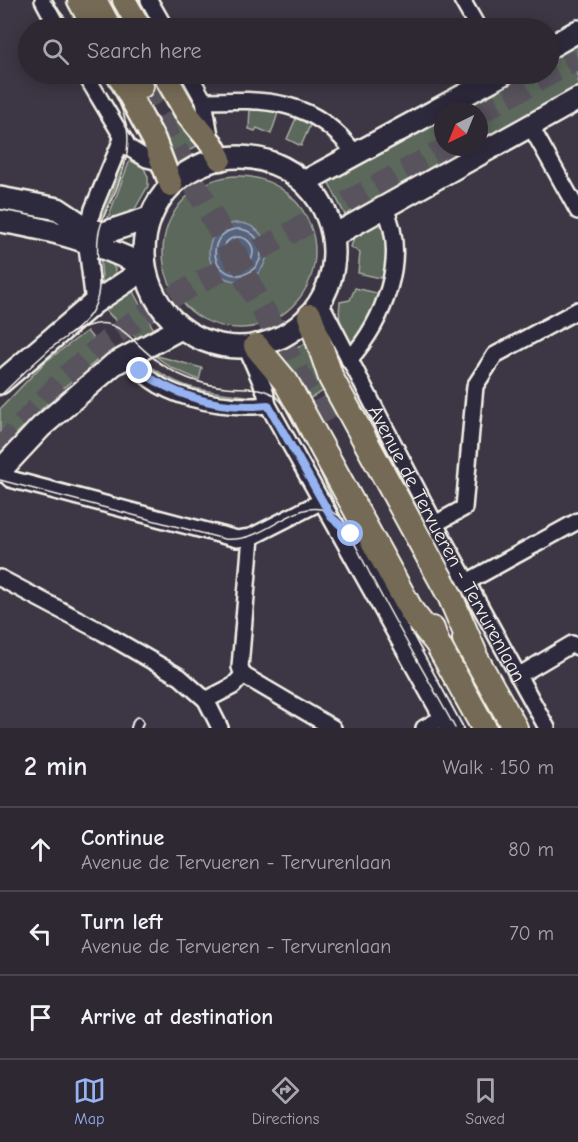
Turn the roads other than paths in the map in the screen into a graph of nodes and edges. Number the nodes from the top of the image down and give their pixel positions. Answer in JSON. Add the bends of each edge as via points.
{"nodes":[{"id":1,"x":43,"y":0,"type":"edge"},
{"id":2,"x":79,"y":0,"type":"edge"},
{"id":3,"x":94,"y":0,"type":"edge"},
{"id":4,"x":111,"y":0,"type":"edge"},
{"id":5,"x":124,"y":0,"type":"edge"},
{"id":6,"x":149,"y":0,"type":"edge"},
{"id":7,"x":462,"y":0,"type":"edge"},
{"id":8,"x":53,"y":18,"type":"edge"},
{"id":9,"x":89,"y":18,"type":"edge"},
{"id":10,"x":104,"y":18,"type":"edge"},
{"id":11,"x":121,"y":18,"type":"edge"},
{"id":12,"x":134,"y":18,"type":"edge"},
{"id":13,"x":159,"y":18,"type":"edge"},
{"id":14,"x":472,"y":18,"type":"edge"},
{"id":15,"x":578,"y":31,"type":"edge"},
{"id":16,"x":560,"y":41,"type":"edge"},
{"id":17,"x":91,"y":84,"type":"edge"},
{"id":18,"x":123,"y":84,"type":"edge"},
{"id":19,"x":156,"y":84,"type":"edge"},
{"id":20,"x":195,"y":84,"type":"edge"},
{"id":21,"x":484,"y":84,"type":"edge"},
{"id":22,"x":578,"y":99,"type":"edge"},
{"id":23,"x":204,"y":101,"type":"junction"},
{"id":24,"x":530,"y":125,"type":"junction"},
{"id":25,"x":122,"y":139,"type":"junction"},
{"id":26,"x":216,"y":151,"type":"junction"},
{"id":27,"x":355,"y":154,"type":"junction"},
{"id":28,"x":163,"y":163,"type":"junction"},
{"id":29,"x":304,"y":182,"type":"junction"},
{"id":30,"x":171,"y":185,"type":"junction"},
{"id":31,"x":0,"y":198,"type":"edge"},
{"id":32,"x":384,"y":207,"type":"junction"},
{"id":33,"x":578,"y":211,"type":"edge"},
{"id":34,"x":149,"y":218,"type":"junction"},
{"id":35,"x":0,"y":220,"type":"edge"},
{"id":36,"x":56,"y":221,"type":"junction"},
{"id":37,"x":87,"y":234,"type":"junction"},
{"id":38,"x":333,"y":236,"type":"junction"},
{"id":39,"x":145,"y":267,"type":"junction"},
{"id":40,"x":94,"y":303,"type":"junction"},
{"id":41,"x":315,"y":309,"type":"junction"},
{"id":42,"x":578,"y":310,"type":"edge"},
{"id":43,"x":181,"y":328,"type":"junction"},
{"id":44,"x":251,"y":346,"type":"junction"},
{"id":45,"x":130,"y":355,"type":"junction"},
{"id":46,"x":349,"y":360,"type":"junction"},
{"id":47,"x":0,"y":383,"type":"edge"},
{"id":48,"x":268,"y":405,"type":"junction"},
{"id":49,"x":1,"y":470,"type":"edge"},
{"id":50,"x":322,"y":501,"type":"junction"},
{"id":51,"x":332,"y":518,"type":"junction"},
{"id":52,"x":578,"y":521,"type":"edge"},
{"id":53,"x":435,"y":524,"type":"junction"},
{"id":54,"x":251,"y":537,"type":"junction"},
{"id":55,"x":0,"y":578,"type":"edge"},
{"id":56,"x":467,"y":582,"type":"junction"},
{"id":57,"x":437,"y":643,"type":"junction"},
{"id":58,"x":575,"y":645,"type":"edge"},
{"id":59,"x":474,"y":652,"type":"junction"},
{"id":60,"x":243,"y":675,"type":"junction"},
{"id":61,"x":518,"y":676,"type":"junction"},
{"id":62,"x":206,"y":700,"type":"junction"},
{"id":63,"x":445,"y":723,"type":"edge"},
{"id":64,"x":220,"y":728,"type":"edge"},
{"id":65,"x":333,"y":728,"type":"edge"},
{"id":66,"x":424,"y":728,"type":"edge"},
{"id":67,"x":458,"y":728,"type":"edge"},
{"id":68,"x":484,"y":728,"type":"edge"},
{"id":69,"x":515,"y":728,"type":"edge"},
{"id":70,"x":547,"y":728,"type":"edge"}],
"edges":[{"from":1,"to":8,"type":"street"},
{"from":2,"to":9,"type":"main road"},
{"from":3,"to":10,"type":"highway"},
{"from":4,"to":11,"type":"highway"},
{"from":5,"to":12,"type":"main road"},
{"from":6,"to":13,"type":"street"},
{"from":7,"to":14,"type":"street"},
{"from":15,"to":16,"type":"main road"},
{"from":17,"to":25,"type":"street"},
{"from":18,"to":28,"type":"main road"},
{"from":19,"to":26,"type":"main road","via":[[187,114]]},
{"from":20,"to":23,"type":"street"},
{"from":21,"to":27,"type":"main road"},
{"from":22,"to":24,"type":"main road"},
{"from":23,"to":26,"type":"street"},
{"from":23,"to":27,"type":"street","via":[[250,99],[289,105],[328,125]]},
{"from":24,"to":32,"type":"main road"},
{"from":24,"to":33,"type":"street"},
{"from":25,"to":28,"type":"street","via":[[137,154]]},
{"from":25,"to":37,"type":"street","via":[[93,209]]},
{"from":26,"to":29,"type":"main road","via":[[280,166]]},
{"from":26,"to":30,"type":"main road"},
{"from":27,"to":29,"type":"main road"},
{"from":28,"to":30,"type":"main road"},
{"from":29,"to":38,"type":"main road","via":[[327,217]]},
{"from":30,"to":34,"type":"main road"},
{"from":31,"to":36,"type":"main road"},
{"from":32,"to":38,"type":"main road"},
{"from":32,"to":46,"type":"street","via":[[393,243],[388,289],[374,326]]},
{"from":34,"to":37,"type":"main road","via":[[104,234]]},
{"from":34,"to":39,"type":"main road"},
{"from":35,"to":36,"type":"main road"},
{"from":36,"to":37,"type":"main road"},
{"from":37,"to":39,"type":"main road"},
{"from":37,"to":40,"type":"street"},
{"from":38,"to":41,"type":"main road","via":[[333,269]]},
{"from":39,"to":40,"type":"main road"},
{"from":39,"to":43,"type":"main road","via":[[158,303]]},
{"from":40,"to":47,"type":"main road"},
{"from":41,"to":44,"type":"main road","via":[[286,335]]},
{"from":41,"to":46,"type":"street","name":"Avenue de Tervueren - Tervurenlaan"},
{"from":41,"to":59,"type":"highway","via":[[331,378],[450,596]]},
{"from":42,"to":53,"type":"street","via":[[495,355],[475,386],[464,508]]},
{"from":43,"to":44,"type":"main road","via":[[205,341]]},
{"from":43,"to":45,"type":"main road"},
{"from":44,"to":48,"type":"street"},
{"from":44,"to":57,"type":"highway","via":[[286,382],[412,612]]},
{"from":45,"to":48,"type":"street","via":[[136,369],[190,398],[230,406]]},
{"from":45,"to":49,"type":"main road","via":[[41,427]]},
{"from":46,"to":53,"type":"street","name":"Avenue de Tervueren - Tervurenlaan"},
{"from":48,"to":50,"type":"street"},
{"from":49,"to":54,"type":"street","via":[[10,478],[224,536]]},
{"from":50,"to":51,"type":"street"},
{"from":50,"to":54,"type":"street"},
{"from":51,"to":63,"type":"street"},
{"from":51,"to":67,"type":"lane","via":[[354,539]]},
{"from":52,"to":56,"type":"street"},
{"from":53,"to":56,"type":"street","name":"Avenue de Tervueren - Tervurenlaan"},
{"from":54,"to":60,"type":"street","via":[[240,667]]},
{"from":55,"to":62,"type":"street","via":[[180,677]]},
{"from":56,"to":61,"type":"street","name":"Avenue de Tervueren - Tervurenlaan"},
{"from":57,"to":59,"type":"highway","name":"Avenue de Tervueren - Tervurenlaan","via":[[424,607],[333,421],[437,601]]},
{"from":57,"to":68,"type":"highway","name":"Avenue de Tervueren - Tervurenlaan"},
{"from":58,"to":61,"type":"street"},
{"from":59,"to":69,"type":"highway","name":"Avenue de Tervueren - Tervurenlaan"},
{"from":60,"to":62,"type":"street","via":[[233,686]]},
{"from":60,"to":65,"type":"street"},
{"from":61,"to":70,"type":"street","name":"Avenue de Tervueren - Tervurenlaan"},
{"from":62,"to":64,"type":"street"},
{"from":63,"to":66,"type":"street"}]}
